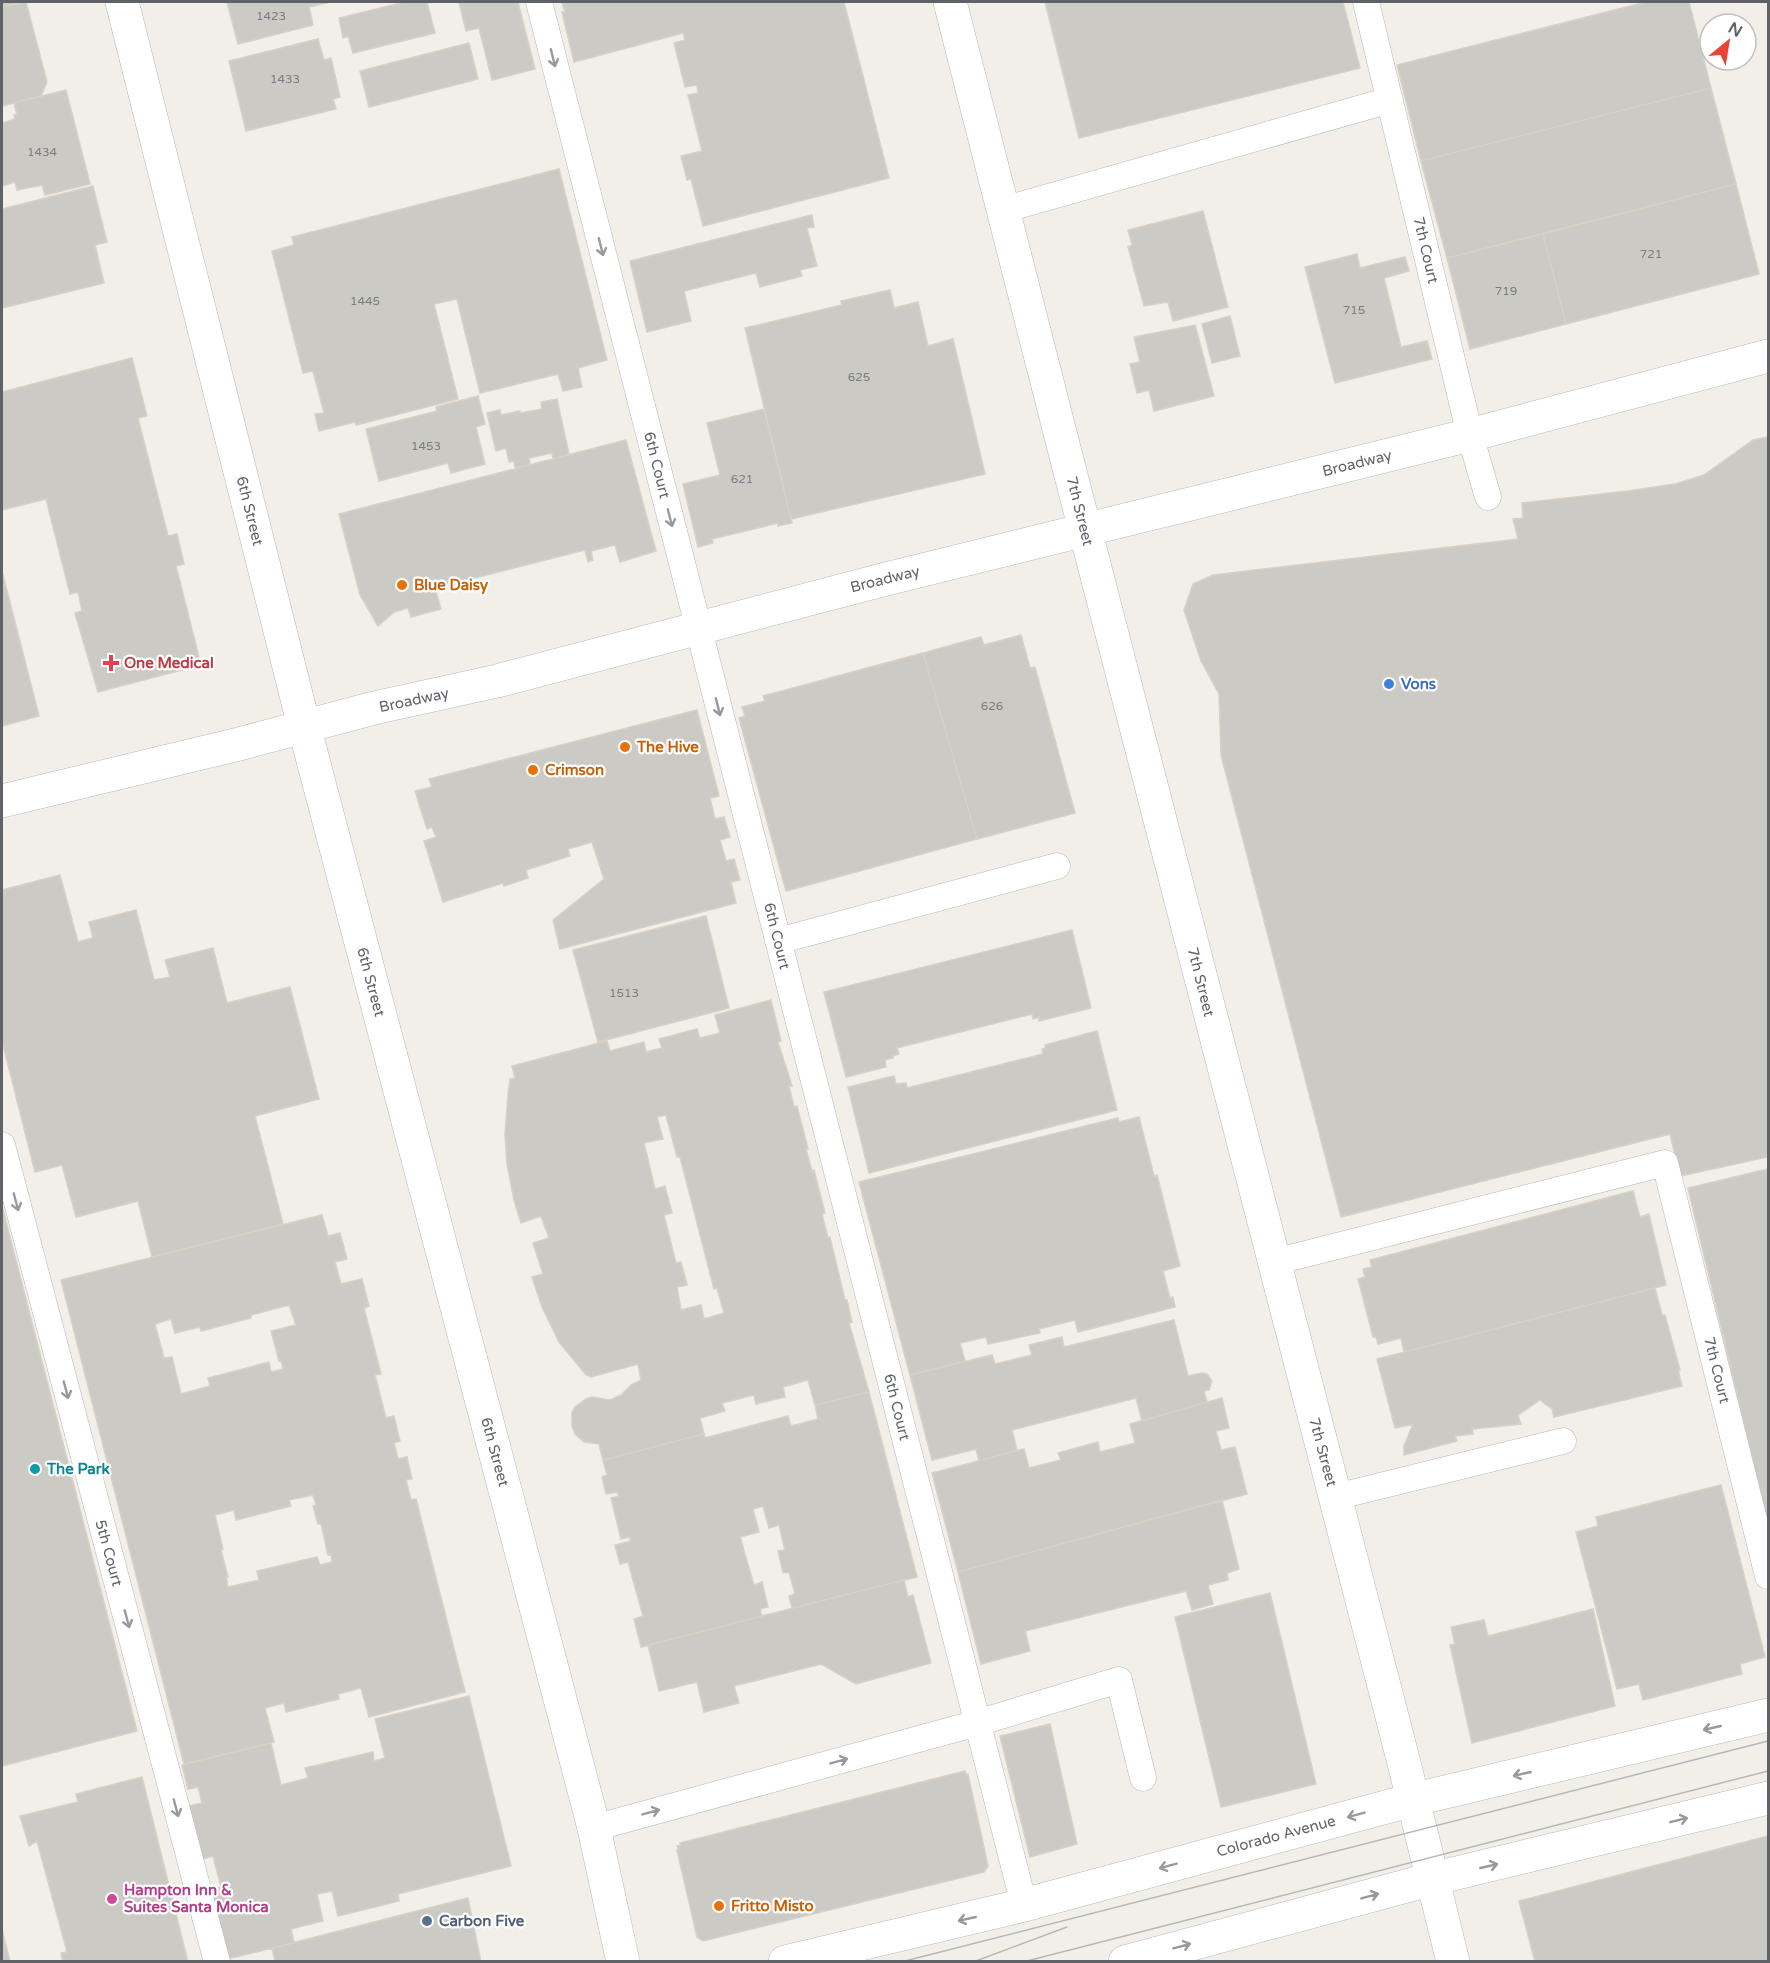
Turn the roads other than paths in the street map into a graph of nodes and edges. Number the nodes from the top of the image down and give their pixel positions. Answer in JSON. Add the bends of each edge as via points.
{"nodes":[{"id":1,"x":122,"y":2,"type":"edge"},
{"id":2,"x":539,"y":2,"type":"edge"},
{"id":3,"x":950,"y":2,"type":"edge"},
{"id":4,"x":1366,"y":2,"type":"edge"},
{"id":5,"x":1390,"y":100,"type":"junction"},
{"id":6,"x":1004,"y":210,"type":"junction"},
{"id":7,"x":1768,"y":356,"type":"edge"},
{"id":8,"x":1470,"y":435,"type":"junction"},
{"id":9,"x":1488,"y":497,"type":"dead end"},
{"id":10,"x":1084,"y":528,"type":"junction"},
{"id":11,"x":698,"y":627,"type":"junction"},
{"id":12,"x":304,"y":726,"type":"junction"},
{"id":13,"x":2,"y":801,"type":"edge"},
{"id":14,"x":1057,"y":866,"type":"dead end"},
{"id":15,"x":778,"y":941,"type":"junction"},
{"id":16,"x":2,"y":1145,"type":"edge"},
{"id":17,"x":1274,"y":1262,"type":"junction"},
{"id":18,"x":1563,"y":1441,"type":"dead end"},
{"id":19,"x":1335,"y":1497,"type":"junction"},
{"id":20,"x":1768,"y":1576,"type":"edge"},
{"id":21,"x":1768,"y":1715,"type":"edge"},
{"id":22,"x":977,"y":1723,"type":"junction"},
{"id":23,"x":1143,"y":1778,"type":"dead end"},
{"id":24,"x":1768,"y":1798,"type":"edge"},
{"id":25,"x":1412,"y":1800,"type":"junction"},
{"id":26,"x":594,"y":1828,"type":"junction"},
{"id":27,"x":1432,"y":1879,"type":"junction"},
{"id":28,"x":1024,"y":1905,"type":"junction"},
{"id":29,"x":217,"y":1962,"type":"edge"},
{"id":30,"x":623,"y":1962,"type":"edge"},
{"id":31,"x":785,"y":1962,"type":"edge"},
{"id":32,"x":1125,"y":1962,"type":"edge"},
{"id":33,"x":1453,"y":1962,"type":"edge"}],
"edges":[{"from":1,"to":12,"type":"street","name":"6th Street"},
{"from":2,"to":11,"type":"lane","name":"6th Court","one_way":true},
{"from":3,"to":6,"type":"street","name":"7th Street"},
{"from":4,"to":5,"type":"lane","name":"7th Court"},
{"from":5,"to":6,"type":"lane"},
{"from":5,"to":8,"type":"lane","name":"7th Court"},
{"from":6,"to":10,"type":"street","name":"7th Street"},
{"from":7,"to":8,"type":"street","name":"Broadway"},
{"from":8,"to":9,"type":"lane","name":"7th Court"},
{"from":8,"to":10,"type":"street","name":"Broadway"},
{"from":10,"to":11,"type":"street","name":"Broadway"},
{"from":10,"to":17,"type":"street","name":"7th Street"},
{"from":11,"to":12,"type":"street","name":"Broadway","via":[[497,681]]},
{"from":11,"to":15,"type":"lane","name":"6th Court","one_way":true},
{"from":12,"to":13,"type":"street","name":"Broadway"},
{"from":12,"to":26,"type":"street","name":"6th Street"},
{"from":14,"to":15,"type":"lane"},
{"from":15,"to":22,"type":"lane","name":"6th Court"},
{"from":16,"to":29,"type":"lane","name":"5th Court","one_way":true},
{"from":17,"to":19,"type":"street","name":"7th Street"},
{"from":17,"to":20,"type":"lane","name":"7th Court","via":[[1665,1163]]},
{"from":18,"to":19,"type":"lane"},
{"from":19,"to":25,"type":"street","name":"7th Street"},
{"from":21,"to":25,"type":"street","name":"Colorado Avenue","one_way":true},
{"from":22,"to":23,"type":"lane","via":[[1119,1680]]},
{"from":26,"to":22,"type":"lane","one_way":true},
{"from":22,"to":28,"type":"lane","name":"6th Court"},
{"from":27,"to":24,"type":"street","one_way":true},
{"from":25,"to":27,"type":"street","name":"7th Street"},
{"from":25,"to":28,"type":"street","name":"Colorado Avenue","one_way":true},
{"from":26,"to":30,"type":"street","name":"6th Street"},
{"from":32,"to":27,"type":"street","one_way":true},
{"from":27,"to":33,"type":"street","name":"7th Street"},
{"from":28,"to":31,"type":"street","name":"Colorado Avenue","one_way":true}]}
